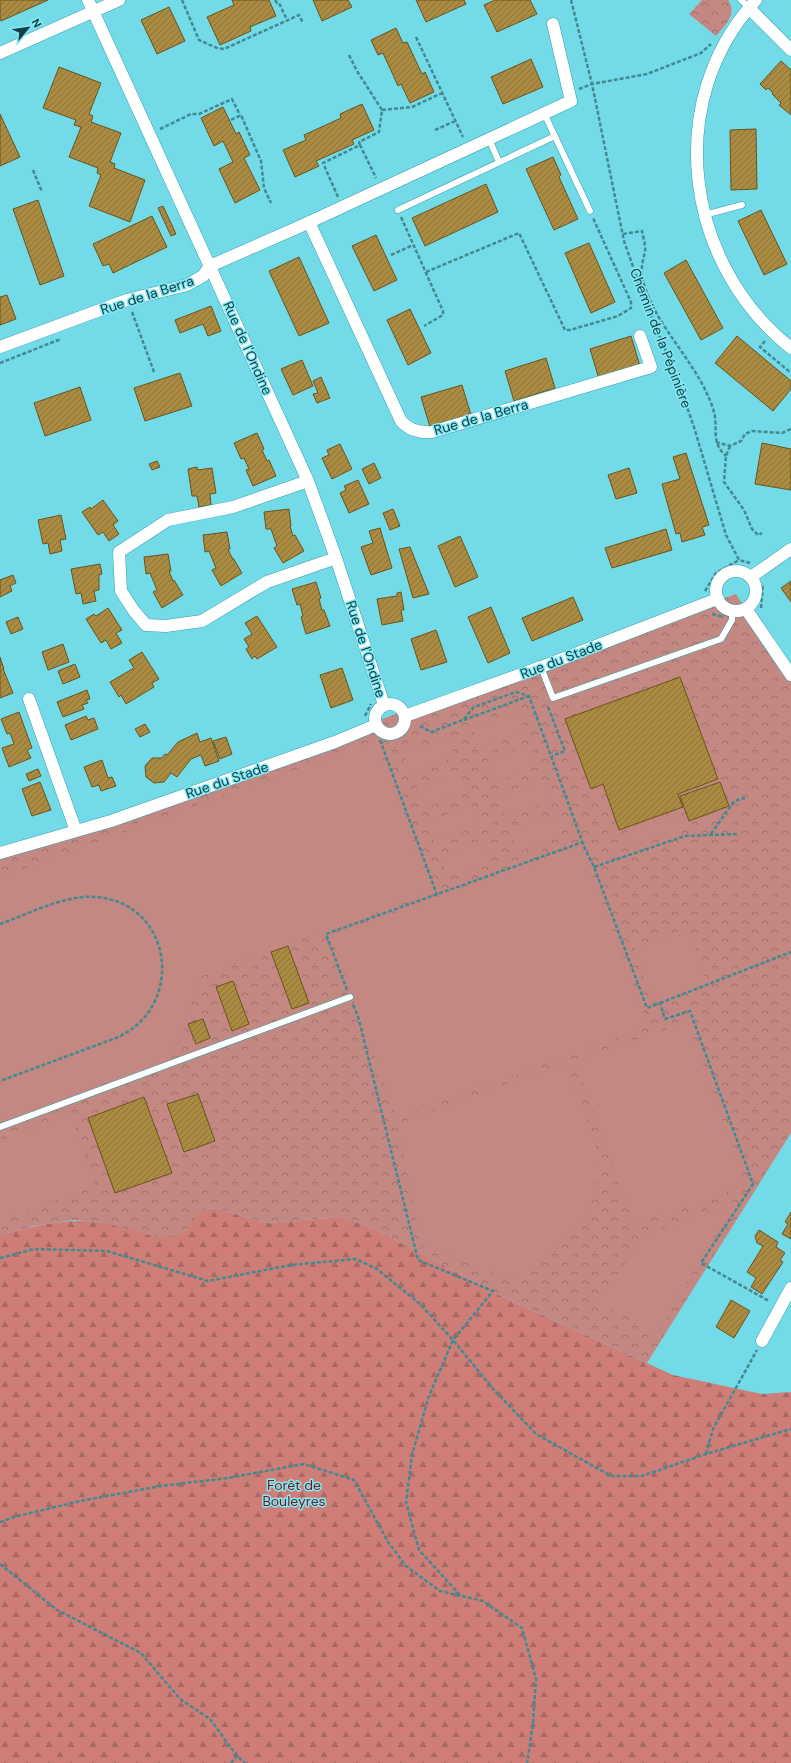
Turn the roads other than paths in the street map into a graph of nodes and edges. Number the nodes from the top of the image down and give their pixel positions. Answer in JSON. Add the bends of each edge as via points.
{"nodes":[{"id":1,"x":88,"y":0,"type":"edge"},
{"id":2,"x":119,"y":0,"type":"edge"},
{"id":3,"x":749,"y":3,"type":"edge"},
{"id":4,"x":94,"y":11,"type":"junction"},
{"id":5,"x":553,"y":24,"type":"dead end"},
{"id":6,"x":791,"y":50,"type":"edge"},
{"id":7,"x":0,"y":53,"type":"edge"},
{"id":8,"x":544,"y":113,"type":"junction"},
{"id":9,"x":555,"y":136,"type":"junction"},
{"id":10,"x":489,"y":139,"type":"junction"},
{"id":11,"x":499,"y":162,"type":"junction"},
{"id":12,"x":742,"y":205,"type":"dead end"},
{"id":13,"x":398,"y":210,"type":"road end"},
{"id":14,"x":590,"y":210,"type":"road end"},
{"id":15,"x":704,"y":215,"type":"junction"},
{"id":16,"x":309,"y":222,"type":"junction"},
{"id":17,"x":210,"y":266,"type":"junction"},
{"id":18,"x":640,"y":336,"type":"dead end"},
{"id":19,"x":0,"y":347,"type":"edge"},
{"id":20,"x":791,"y":348,"type":"edge"},
{"id":21,"x":308,"y":481,"type":"junction"},
{"id":22,"x":791,"y":549,"type":"edge"},
{"id":23,"x":336,"y":558,"type":"junction"},
{"id":24,"x":754,"y":575,"type":"junction"},
{"id":25,"x":717,"y":599,"type":"junction"},
{"id":26,"x":746,"y":609,"type":"junction"},
{"id":27,"x":732,"y":611,"type":"junction"},
{"id":28,"x":541,"y":667,"type":"junction"},
{"id":29,"x":791,"y":675,"type":"edge"},
{"id":30,"x":29,"y":699,"type":"dead end"},
{"id":31,"x":384,"y":705,"type":"junction"},
{"id":32,"x":404,"y":716,"type":"junction"},
{"id":33,"x":376,"y":725,"type":"junction"},
{"id":34,"x":76,"y":831,"type":"junction"},
{"id":35,"x":0,"y":854,"type":"edge"},
{"id":36,"x":350,"y":997,"type":"road end"},
{"id":37,"x":0,"y":1127,"type":"edge"},
{"id":38,"x":791,"y":1288,"type":"edge"},
{"id":39,"x":762,"y":1342,"type":"road end"}],
"edges":[{"from":1,"to":4,"type":"street","name":"Rue de l'Ondine"},
{"from":2,"to":4,"type":"street"},
{"from":3,"to":6,"type":"street"},
{"from":3,"to":15,"type":"street","via":[[723,47],[703,102],[698,130],[698,175]]},
{"from":4,"to":7,"type":"street"},
{"from":4,"to":17,"type":"street","name":"Rue de l'Ondine"},
{"from":5,"to":8,"type":"street","name":"Rue de la Berra","via":[[571,100]]},
{"from":8,"to":9,"type":"lane"},
{"from":8,"to":10,"type":"street","name":"Rue de la Berra"},
{"from":9,"to":11,"type":"lane"},
{"from":9,"to":14,"type":"lane"},
{"from":10,"to":11,"type":"lane"},
{"from":10,"to":16,"type":"street","name":"Rue de la Berra"},
{"from":11,"to":13,"type":"lane"},
{"from":12,"to":15,"type":"lane"},
{"from":15,"to":20,"type":"street","via":[[711,240],[736,289],[759,319]]},
{"from":16,"to":17,"type":"street","name":"Rue de la Berra"},
{"from":16,"to":18,"type":"street","name":"Rue de la Berra","via":[[401,420],[415,431],[432,432],[650,367]]},
{"from":17,"to":19,"type":"street","name":"Rue de la Berra","via":[[204,276],[187,285],[127,300]]},
{"from":17,"to":21,"type":"street","name":"Rue de l'Ondine"},
{"from":21,"to":23,"type":"street","name":"Rue de l'Ondine"},
{"from":21,"to":23,"type":"street","via":[[233,507],[168,520],[119,552],[122,591],[146,625],[166,626],[202,621],[267,582]]},
{"from":22,"to":24,"type":"street"},
{"from":23,"to":31,"type":"street","name":"Rue de l'Ondine"},
{"from":24,"to":25,"type":"street","via":[[738,570],[726,573],[716,584]]},
{"from":24,"to":26,"type":"street","via":[[756,594],[752,604]]},
{"from":25,"to":27,"type":"street","via":[[724,608]]},
{"from":25,"to":28,"type":"street","name":"Rue du Stade"},
{"from":26,"to":27,"type":"street"},
{"from":26,"to":29,"type":"street"},
{"from":27,"to":28,"type":"lane","via":[[732,620],[721,639],[553,698]]},
{"from":28,"to":32,"type":"street","name":"Rue du Stade"},
{"from":30,"to":34,"type":"street"},
{"from":31,"to":32,"type":"street","via":[[399,707]]},
{"from":31,"to":33,"type":"street","via":[[376,711]]},
{"from":32,"to":33,"type":"street","via":[[402,728],[392,734],[380,732]]},
{"from":33,"to":34,"type":"street","name":"Rue du Stade","via":[[302,754]]},
{"from":34,"to":35,"type":"street","name":"Rue du Stade"},
{"from":36,"to":37,"type":"lane"},
{"from":38,"to":39,"type":"street"}]}
